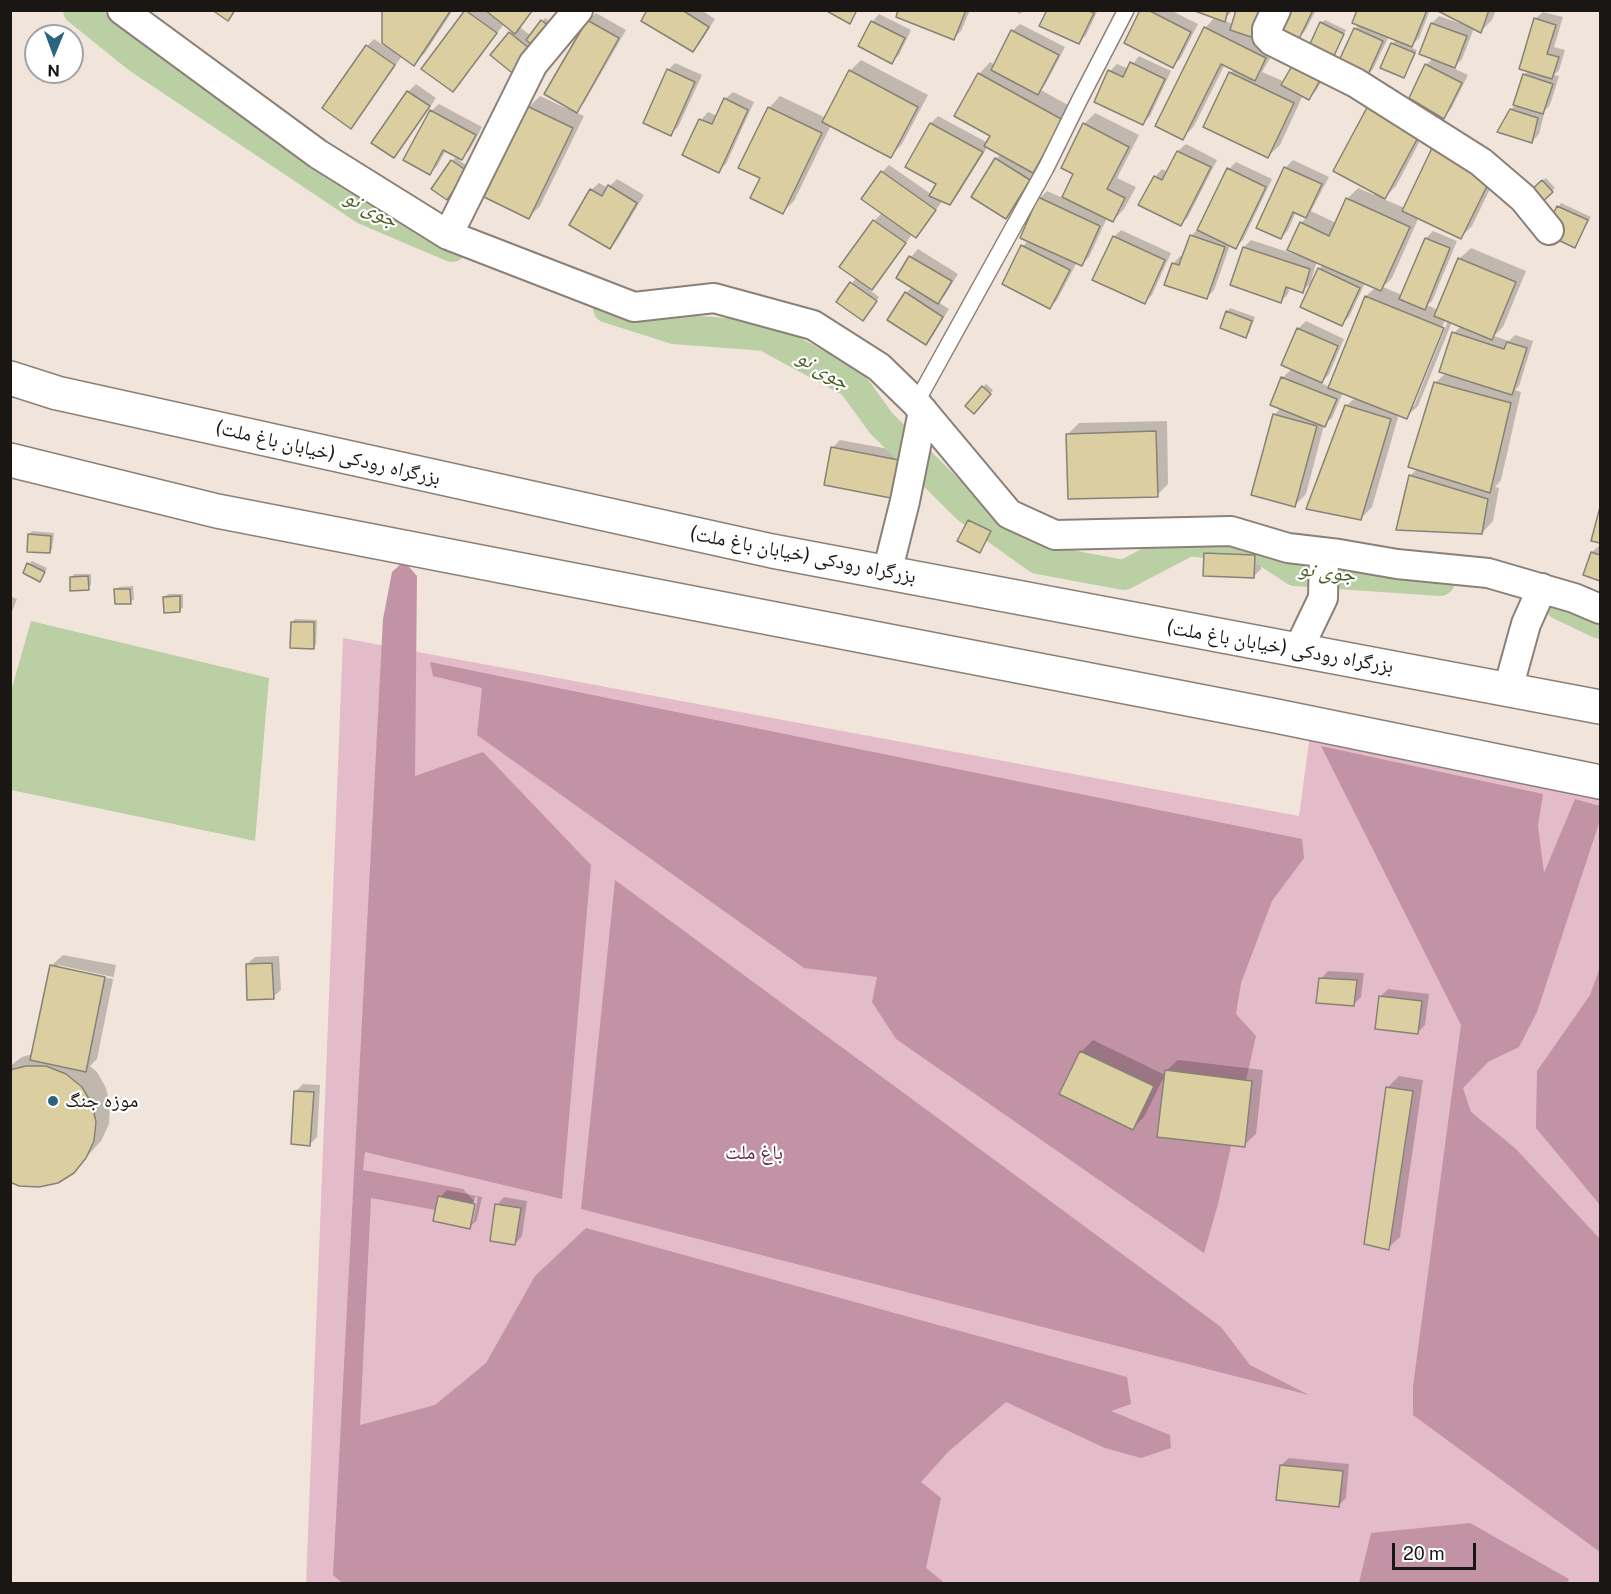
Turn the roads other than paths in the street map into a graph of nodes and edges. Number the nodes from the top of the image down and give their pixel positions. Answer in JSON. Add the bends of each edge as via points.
{"nodes":[{"id":1,"x":122,"y":10,"type":"edge"},
{"id":2,"x":578,"y":10,"type":"edge"},
{"id":3,"x":1126,"y":10,"type":"edge"},
{"id":4,"x":1276,"y":10,"type":"edge"},
{"id":5,"x":1549,"y":230,"type":"dead end"},
{"id":6,"x":448,"y":235,"type":"junction"},
{"id":7,"x":10,"y":378,"type":"edge"},
{"id":8,"x":920,"y":407,"type":"junction"},
{"id":9,"x":10,"y":460,"type":"edge"},
{"id":10,"x":1324,"y":561,"type":"junction"},
{"id":11,"x":886,"y":573,"type":"junction"},
{"id":12,"x":1541,"y":591,"type":"junction"},
{"id":13,"x":1600,"y":609,"type":"edge"},
{"id":14,"x":1298,"y":650,"type":"junction"},
{"id":15,"x":1508,"y":689,"type":"junction"},
{"id":16,"x":1600,"y":707,"type":"edge"},
{"id":17,"x":1600,"y":782,"type":"edge"}],
"edges":[{"from":1,"to":6,"type":"street","via":[[318,154]]},
{"from":2,"to":6,"type":"street","via":[[533,64]]},
{"from":3,"to":8,"type":"lane"},
{"from":4,"to":5,"type":"street","via":[[1267,29],[1272,41],[1356,83],[1481,162],[1522,198]]},
{"from":6,"to":8,"type":"street","via":[[634,307],[714,298],[813,325],[879,367]]},
{"from":7,"to":11,"type":"highway","name":"بزرگراه رودکی (خیابان باغ ملت)","via":[[57,393],[334,455]]},
{"from":8,"to":10,"type":"street","via":[[1009,514],[1055,535],[1231,531]]},
{"from":8,"to":11,"type":"street","via":[[918,440]]},
{"from":9,"to":17,"type":"highway","via":[[217,511]]},
{"from":10,"to":12,"type":"street","via":[[1339,554],[1488,573]]},
{"from":10,"to":14,"type":"street","via":[[1323,598]]},
{"from":11,"to":14,"type":"highway","name":"بزرگراه رودکی (خیابان باغ ملت)"},
{"from":12,"to":13,"type":"street"},
{"from":12,"to":15,"type":"street","via":[[1526,624]]},
{"from":14,"to":15,"type":"highway","name":"بزرگراه رودکی (خیابان باغ ملت)"},
{"from":15,"to":16,"type":"highway","name":"بزرگراه رودکی (خیابان باغ ملت)"}]}
